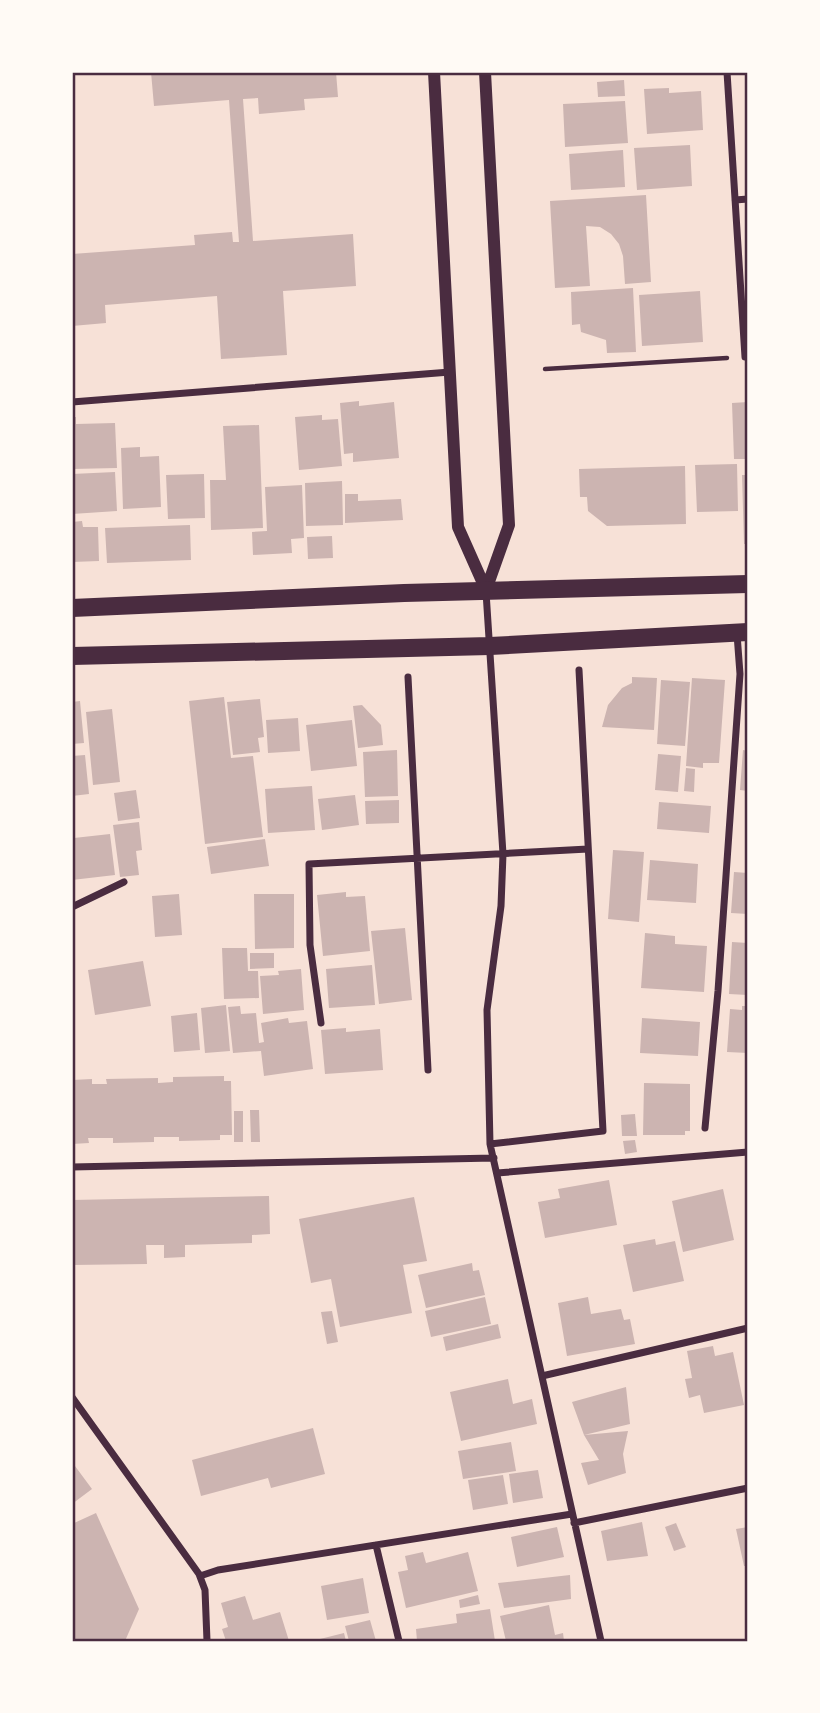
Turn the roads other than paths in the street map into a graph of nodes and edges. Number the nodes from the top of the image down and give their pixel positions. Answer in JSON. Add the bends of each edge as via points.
{"nodes":[{"id":1,"x":434,"y":72,"type":"edge"},
{"id":2,"x":485,"y":72,"type":"edge"},
{"id":3,"x":727,"y":72,"type":"edge"},
{"id":4,"x":735,"y":200,"type":"junction"},
{"id":5,"x":748,"y":200,"type":"edge"},
{"id":6,"x":747,"y":357,"type":"edge"},
{"id":7,"x":450,"y":372,"type":"junction"},
{"id":8,"x":72,"y":402,"type":"edge"},
{"id":9,"x":748,"y":583,"type":"edge"},
{"id":10,"x":486,"y":590,"type":"junction"},
{"id":11,"x":72,"y":608,"type":"edge"},
{"id":12,"x":743,"y":633,"type":"edge"},
{"id":13,"x":490,"y":646,"type":"junction"},
{"id":14,"x":72,"y":656,"type":"edge"},
{"id":15,"x":579,"y":670,"type":"dead end"},
{"id":16,"x":408,"y":677,"type":"dead end"},
{"id":17,"x":588,"y":849,"type":"junction"},
{"id":18,"x":503,"y":854,"type":"junction"},
{"id":19,"x":418,"y":858,"type":"junction"},
{"id":20,"x":124,"y":882,"type":"dead end"},
{"id":21,"x":72,"y":907,"type":"edge"},
{"id":22,"x":321,"y":1023,"type":"dead end"},
{"id":23,"x":429,"y":1070,"type":"dead end"},
{"id":24,"x":705,"y":1128,"type":"dead end"},
{"id":25,"x":491,"y":1144,"type":"junction"},
{"id":26,"x":748,"y":1152,"type":"edge"},
{"id":27,"x":494,"y":1158,"type":"junction"},
{"id":28,"x":72,"y":1167,"type":"edge"},
{"id":29,"x":497,"y":1173,"type":"junction"},
{"id":30,"x":748,"y":1328,"type":"edge"},
{"id":31,"x":542,"y":1376,"type":"junction"},
{"id":32,"x":72,"y":1397,"type":"edge"},
{"id":33,"x":748,"y":1488,"type":"edge"},
{"id":34,"x":572,"y":1514,"type":"junction"},
{"id":35,"x":574,"y":1522,"type":"junction"},
{"id":36,"x":376,"y":1545,"type":"junction"},
{"id":37,"x":200,"y":1576,"type":"junction"},
{"id":38,"x":207,"y":1641,"type":"edge"},
{"id":39,"x":399,"y":1641,"type":"edge"},
{"id":40,"x":601,"y":1641,"type":"edge"}],
"edges":[{"from":1,"to":7,"type":"street"},
{"from":2,"to":10,"type":"street","via":[[509,525]]},
{"from":3,"to":4,"type":"street"},
{"from":4,"to":5,"type":"street"},
{"from":4,"to":6,"type":"street"},
{"from":7,"to":8,"type":"street"},
{"from":7,"to":10,"type":"street","via":[[458,527]]},
{"from":9,"to":10,"type":"main road"},
{"from":10,"to":11,"type":"main road"},
{"from":10,"to":13,"type":"street"},
{"from":12,"to":13,"type":"main road"},
{"from":12,"to":24,"type":"street"},
{"from":13,"to":14,"type":"main road"},
{"from":13,"to":18,"type":"street"},
{"from":15,"to":17,"type":"street"},
{"from":16,"to":19,"type":"street"},
{"from":17,"to":18,"type":"street"},
{"from":17,"to":25,"type":"street","via":[[603,1131]]},
{"from":18,"to":19,"type":"street"},
{"from":18,"to":25,"type":"street","via":[[487,1010]]},
{"from":19,"to":22,"type":"street","via":[[309,864],[310,945]]},
{"from":19,"to":23,"type":"street"},
{"from":20,"to":21,"type":"street"},
{"from":25,"to":27,"type":"street"},
{"from":26,"to":29,"type":"street"},
{"from":27,"to":28,"type":"street"},
{"from":27,"to":29,"type":"street"},
{"from":29,"to":31,"type":"street"},
{"from":30,"to":31,"type":"street"},
{"from":31,"to":34,"type":"street"},
{"from":32,"to":37,"type":"street"},
{"from":33,"to":35,"type":"street"},
{"from":34,"to":35,"type":"street"},
{"from":34,"to":36,"type":"street"},
{"from":35,"to":40,"type":"street"},
{"from":36,"to":37,"type":"street"},
{"from":36,"to":39,"type":"street"},
{"from":37,"to":38,"type":"street"}]}
